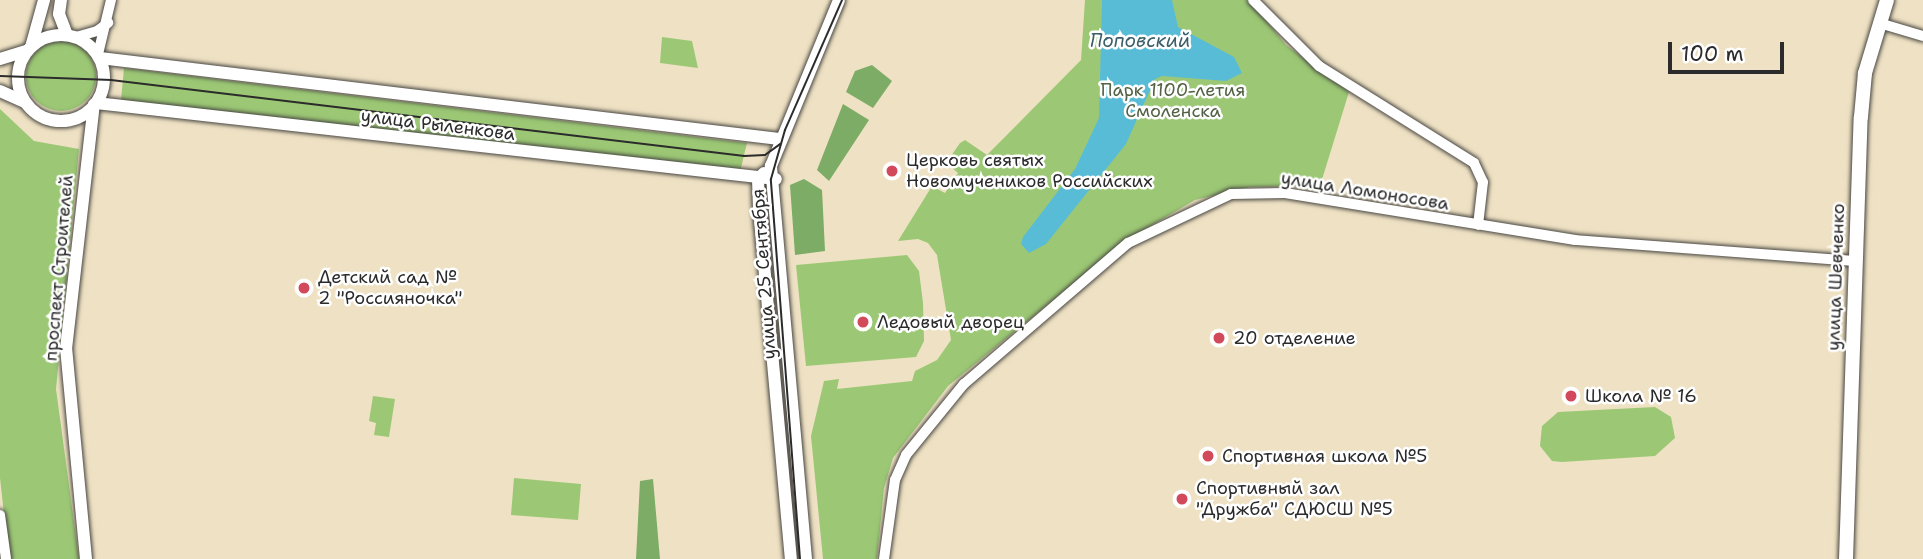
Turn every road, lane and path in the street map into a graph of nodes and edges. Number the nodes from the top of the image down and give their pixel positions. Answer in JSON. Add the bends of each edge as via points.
{"nodes":[{"id":1,"x":44,"y":0,"type":"edge"},
{"id":2,"x":61,"y":0,"type":"edge"},
{"id":3,"x":111,"y":0,"type":"edge"},
{"id":4,"x":839,"y":0,"type":"edge"},
{"id":5,"x":1253,"y":0,"type":"edge"},
{"id":6,"x":1887,"y":0,"type":"edge"},
{"id":7,"x":108,"y":23,"type":"junction"},
{"id":8,"x":1879,"y":23,"type":"junction"},
{"id":9,"x":71,"y":36,"type":"junction"},
{"id":10,"x":1923,"y":36,"type":"edge"},
{"id":11,"x":29,"y":49,"type":"junction"},
{"id":12,"x":99,"y":56,"type":"junction"},
{"id":13,"x":0,"y":59,"type":"edge"},
{"id":14,"x":0,"y":91,"type":"edge"},
{"id":15,"x":25,"y":102,"type":"junction"},
{"id":16,"x":95,"y":104,"type":"junction"},
{"id":17,"x":67,"y":120,"type":"junction"},
{"id":18,"x":779,"y":139,"type":"junction"},
{"id":19,"x":89,"y":146,"type":"junction"},
{"id":20,"x":771,"y":166,"type":"junction"},
{"id":21,"x":758,"y":178,"type":"junction"},
{"id":22,"x":776,"y":179,"type":"junction"},
{"id":23,"x":1478,"y":225,"type":"junction"},
{"id":24,"x":1856,"y":261,"type":"junction"},
{"id":25,"x":0,"y":514,"type":"edge"},
{"id":26,"x":6,"y":559,"type":"edge"},
{"id":27,"x":86,"y":559,"type":"edge"},
{"id":28,"x":791,"y":559,"type":"edge"},
{"id":29,"x":806,"y":559,"type":"edge"},
{"id":30,"x":884,"y":559,"type":"edge"},
{"id":31,"x":1846,"y":559,"type":"edge"}],
"edges":[{"from":1,"to":11,"type":"main road"},
{"from":2,"to":9,"type":"main road","via":[[59,14]]},
{"from":3,"to":7,"type":"street"},
{"from":4,"to":18,"type":"main road","name":"улица 25 Сентября"},
{"from":5,"to":23,"type":"street","via":[[1319,66],[1474,163],[1483,182]]},
{"from":6,"to":8,"type":"main road","name":"улица Шевченко"},
{"from":7,"to":9,"type":"street","via":[[97,31]]},
{"from":7,"to":12,"type":"street"},
{"from":8,"to":10,"type":"street"},
{"from":8,"to":24,"type":"main road","name":"улица Шевченко","via":[[1865,73]]},
{"from":9,"to":11,"type":"main road","via":[[41,39]]},
{"from":9,"to":12,"type":"main road"},
{"from":11,"to":13,"type":"main road"},
{"from":11,"to":15,"type":"main road","via":[[18,76]]},
{"from":12,"to":16,"type":"main road","via":[[104,80]]},
{"from":12,"to":18,"type":"main road","name":"улица Рыленкова"},
{"from":14,"to":15,"type":"main road"},
{"from":15,"to":17,"type":"main road","via":[[44,117]]},
{"from":16,"to":17,"type":"main road"},
{"from":16,"to":19,"type":"main road","name":"проспект Строителей"},
{"from":16,"to":21,"type":"main road","name":"улица Рыленкова"},
{"from":17,"to":19,"type":"main road","via":[[77,125]]},
{"from":18,"to":20,"type":"main road","name":"улица 25 Сентября"},
{"from":19,"to":27,"type":"main road","name":"проспект Строителей","via":[[66,349]]},
{"from":20,"to":21,"type":"main road"},
{"from":20,"to":22,"type":"main road","name":"улица 25 Сентября"},
{"from":21,"to":22,"type":"main road","name":"улица Рыленкова"},
{"from":21,"to":28,"type":"main road"},
{"from":22,"to":29,"type":"main road","name":"улица 25 Сентября"},
{"from":23,"to":24,"type":"street","name":"улица Ломоносова","via":[[1680,250]]},
{"from":23,"to":30,"type":"street","name":"улица Ломоносова","via":[[1285,192],[1231,194],[1128,243],[966,382],[922,432],[895,480]]},
{"from":24,"to":31,"type":"main road","name":"улица Шевченко"},
{"from":25,"to":26,"type":"street"}]}
